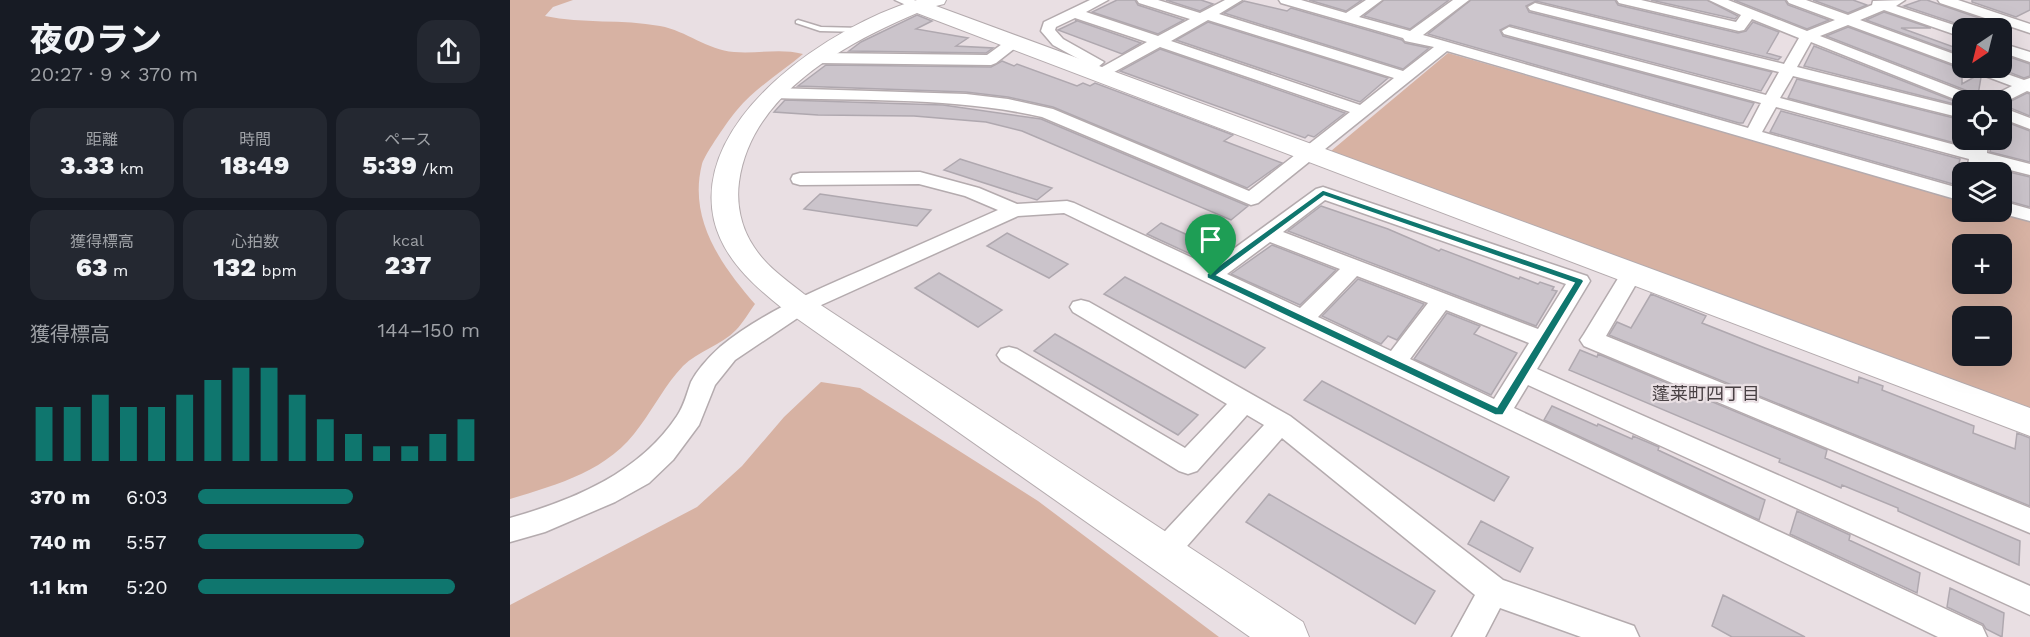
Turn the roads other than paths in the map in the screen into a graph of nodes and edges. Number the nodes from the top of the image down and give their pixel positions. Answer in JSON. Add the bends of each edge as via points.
{"nodes":[{"id":1,"x":1101,"y":0,"type":"edge"},
{"id":2,"x":1144,"y":0,"type":"edge"},
{"id":3,"x":1235,"y":0,"type":"edge"},
{"id":4,"x":1286,"y":0,"type":"edge"},
{"id":5,"x":1375,"y":0,"type":"edge"},
{"id":6,"x":1462,"y":0,"type":"edge"},
{"id":7,"x":1624,"y":0,"type":"edge"},
{"id":8,"x":1716,"y":0,"type":"edge"},
{"id":9,"x":1794,"y":0,"type":"edge"},
{"id":10,"x":1868,"y":0,"type":"edge"},
{"id":11,"x":1898,"y":0,"type":"edge"},
{"id":12,"x":1945,"y":0,"type":"edge"},
{"id":13,"x":1984,"y":0,"type":"edge"},
{"id":14,"x":919,"y":2,"type":"edge"},
{"id":15,"x":1884,"y":6,"type":"junction"},
{"id":16,"x":1075,"y":13,"type":"junction"},
{"id":17,"x":1750,"y":13,"type":"junction"},
{"id":18,"x":1527,"y":15,"type":"edge"},
{"id":19,"x":2030,"y":15,"type":"edge"},
{"id":20,"x":1204,"y":17,"type":"junction"},
{"id":21,"x":1346,"y":19,"type":"junction"},
{"id":22,"x":1846,"y":19,"type":"junction"},
{"id":23,"x":798,"y":22,"type":"dead end"},
{"id":24,"x":2030,"y":29,"type":"edge"},
{"id":25,"x":866,"y":30,"type":"junction"},
{"id":26,"x":1952,"y":30,"type":"edge"},
{"id":27,"x":1807,"y":36,"type":"junction"},
{"id":28,"x":1410,"y":38,"type":"junction"},
{"id":29,"x":1014,"y":42,"type":"junction"},
{"id":30,"x":1159,"y":42,"type":"junction"},
{"id":31,"x":1443,"y":47,"type":"junction"},
{"id":32,"x":2012,"y":51,"type":"edge"},
{"id":33,"x":1480,"y":57,"type":"junction"},
{"id":34,"x":2030,"y":57,"type":"edge"},
{"id":35,"x":818,"y":58,"type":"junction"},
{"id":36,"x":1952,"y":58,"type":"edge"},
{"id":37,"x":1787,"y":70,"type":"junction"},
{"id":38,"x":1093,"y":72,"type":"junction"},
{"id":39,"x":1406,"y":77,"type":"junction"},
{"id":40,"x":2008,"y":78,"type":"edge"},
{"id":41,"x":2029,"y":85,"type":"edge"},
{"id":42,"x":775,"y":93,"type":"junction"},
{"id":43,"x":1952,"y":93,"type":"edge"},
{"id":44,"x":2012,"y":93,"type":"edge"},
{"id":45,"x":1772,"y":101,"type":"junction"},
{"id":46,"x":1362,"y":111,"type":"junction"},
{"id":47,"x":1952,"y":111,"type":"edge"},
{"id":48,"x":2012,"y":117,"type":"edge"},
{"id":49,"x":2030,"y":124,"type":"edge"},
{"id":50,"x":1752,"y":135,"type":"junction"},
{"id":51,"x":1311,"y":152,"type":"junction"},
{"id":52,"x":1978,"y":156,"type":"edge"},
{"id":53,"x":2030,"y":170,"type":"edge"},
{"id":54,"x":800,"y":179,"type":"dead end"},
{"id":55,"x":1952,"y":192,"type":"edge"},
{"id":56,"x":1014,"y":210,"type":"junction"},
{"id":57,"x":2012,"y":210,"type":"edge"},
{"id":58,"x":2030,"y":215,"type":"edge"},
{"id":59,"x":1266,"y":233,"type":"junction"},
{"id":60,"x":1354,"y":267,"type":"junction"},
{"id":61,"x":1632,"y":272,"type":"junction"},
{"id":62,"x":1211,"y":276,"type":"junction"},
{"id":63,"x":1442,"y":300,"type":"junction"},
{"id":64,"x":800,"y":306,"type":"junction"},
{"id":65,"x":1082,"y":307,"type":"dead end"},
{"id":66,"x":1302,"y":319,"type":"junction"},
{"id":67,"x":1545,"y":340,"type":"junction"},
{"id":68,"x":1009,"y":355,"type":"dead end"},
{"id":69,"x":1394,"y":363,"type":"junction"},
{"id":70,"x":1523,"y":373,"type":"junction"},
{"id":71,"x":1244,"y":402,"type":"junction"},
{"id":72,"x":1499,"y":412,"type":"junction"},
{"id":73,"x":2030,"y":422,"type":"edge"},
{"id":74,"x":1281,"y":423,"type":"junction"},
{"id":75,"x":2030,"y":522,"type":"edge"},
{"id":76,"x":510,"y":530,"type":"edge"},
{"id":77,"x":1163,"y":553,"type":"junction"},
{"id":78,"x":1493,"y":591,"type":"junction"},
{"id":79,"x":2030,"y":601,"type":"edge"},
{"id":80,"x":1287,"y":637,"type":"edge"},
{"id":81,"x":1468,"y":637,"type":"edge"},
{"id":82,"x":1623,"y":637,"type":"edge"},
{"id":83,"x":1971,"y":637,"type":"edge"}],
"edges":[{"from":1,"to":16,"type":"street"},
{"from":2,"to":20,"type":"street"},
{"from":3,"to":20,"type":"street"},
{"from":4,"to":21,"type":"street"},
{"from":5,"to":21,"type":"street"},
{"from":6,"to":28,"type":"street"},
{"from":7,"to":17,"type":"street","via":[[1738,27]]},
{"from":8,"to":17,"type":"street"},
{"from":9,"to":22,"type":"street"},
{"from":10,"to":15,"type":"street"},
{"from":11,"to":15,"type":"street"},
{"from":12,"to":24,"type":"street"},
{"from":13,"to":19,"type":"street"},
{"from":14,"to":25,"type":"street"},
{"from":14,"to":29,"type":"street"},
{"from":15,"to":22,"type":"street"},
{"from":15,"to":26,"type":"street"},
{"from":16,"to":30,"type":"street"},
{"from":16,"to":38,"type":"street","via":[[1049,26],[1048,31],[1058,42],[1096,62]]},
{"from":17,"to":27,"type":"street"},
{"from":18,"to":33,"type":"street"},
{"from":18,"to":37,"type":"street"},
{"from":18,"to":45,"type":"street"},
{"from":20,"to":30,"type":"street"},
{"from":20,"to":39,"type":"street"},
{"from":21,"to":28,"type":"street"},
{"from":22,"to":27,"type":"street"},
{"from":22,"to":36,"type":"street"},
{"from":23,"to":25,"type":"lane","via":[[820,30]]},
{"from":25,"to":35,"type":"street"},
{"from":27,"to":37,"type":"street"},
{"from":27,"to":43,"type":"street"},
{"from":28,"to":31,"type":"street"},
{"from":29,"to":35,"type":"street","via":[[991,60]]},
{"from":29,"to":38,"type":"street"},
{"from":30,"to":38,"type":"street"},
{"from":30,"to":46,"type":"street"},
{"from":31,"to":33,"type":"street"},
{"from":31,"to":39,"type":"street"},
{"from":32,"to":34,"type":"street"},
{"from":33,"to":50,"type":"street"},
{"from":35,"to":42,"type":"street"},
{"from":37,"to":45,"type":"street"},
{"from":37,"to":47,"type":"street"},
{"from":38,"to":51,"type":"street"},
{"from":39,"to":46,"type":"street"},
{"from":40,"to":41,"type":"street"},
{"from":41,"to":44,"type":"street"},
{"from":42,"to":51,"type":"street","via":[[966,99],[1030,108],[1251,199]]},
{"from":42,"to":64,"type":"street","via":[[738,143],[725,177],[725,210],[730,229],[746,257],[764,279]]},
{"from":45,"to":50,"type":"street"},
{"from":45,"to":52,"type":"street"},
{"from":46,"to":51,"type":"street"},
{"from":48,"to":49,"type":"street"},
{"from":50,"to":55,"type":"street"},
{"from":51,"to":61,"type":"street"},
{"from":52,"to":53,"type":"street"},
{"from":54,"to":56,"type":"street","via":[[920,178],[972,192]]},
{"from":56,"to":62,"type":"street","via":[[1067,207]]},
{"from":56,"to":64,"type":"street"},
{"from":57,"to":58,"type":"street"},
{"from":59,"to":60,"type":"street"},
{"from":59,"to":62,"type":"street"},
{"from":59,"to":67,"type":"street","via":[[1323,193],[1579,281]]},
{"from":60,"to":63,"type":"street"},
{"from":60,"to":66,"type":"street"},
{"from":61,"to":73,"type":"street"},
{"from":61,"to":75,"type":"street","via":[[1592,340]]},
{"from":62,"to":66,"type":"street"},
{"from":63,"to":67,"type":"street"},
{"from":63,"to":69,"type":"street"},
{"from":64,"to":76,"type":"street","via":[[727,354],[704,381],[690,418],[664,453],[639,475],[605,494]]},
{"from":64,"to":77,"type":"street"},
{"from":65,"to":71,"type":"street"},
{"from":66,"to":69,"type":"street"},
{"from":67,"to":70,"type":"street"},
{"from":68,"to":71,"type":"street","via":[[1188,463]]},
{"from":69,"to":72,"type":"street"},
{"from":70,"to":72,"type":"street"},
{"from":70,"to":79,"type":"street"},
{"from":71,"to":74,"type":"street"},
{"from":72,"to":83,"type":"street"},
{"from":74,"to":77,"type":"street"},
{"from":74,"to":78,"type":"street"},
{"from":77,"to":80,"type":"street"},
{"from":78,"to":81,"type":"street"},
{"from":78,"to":82,"type":"street"}]}
